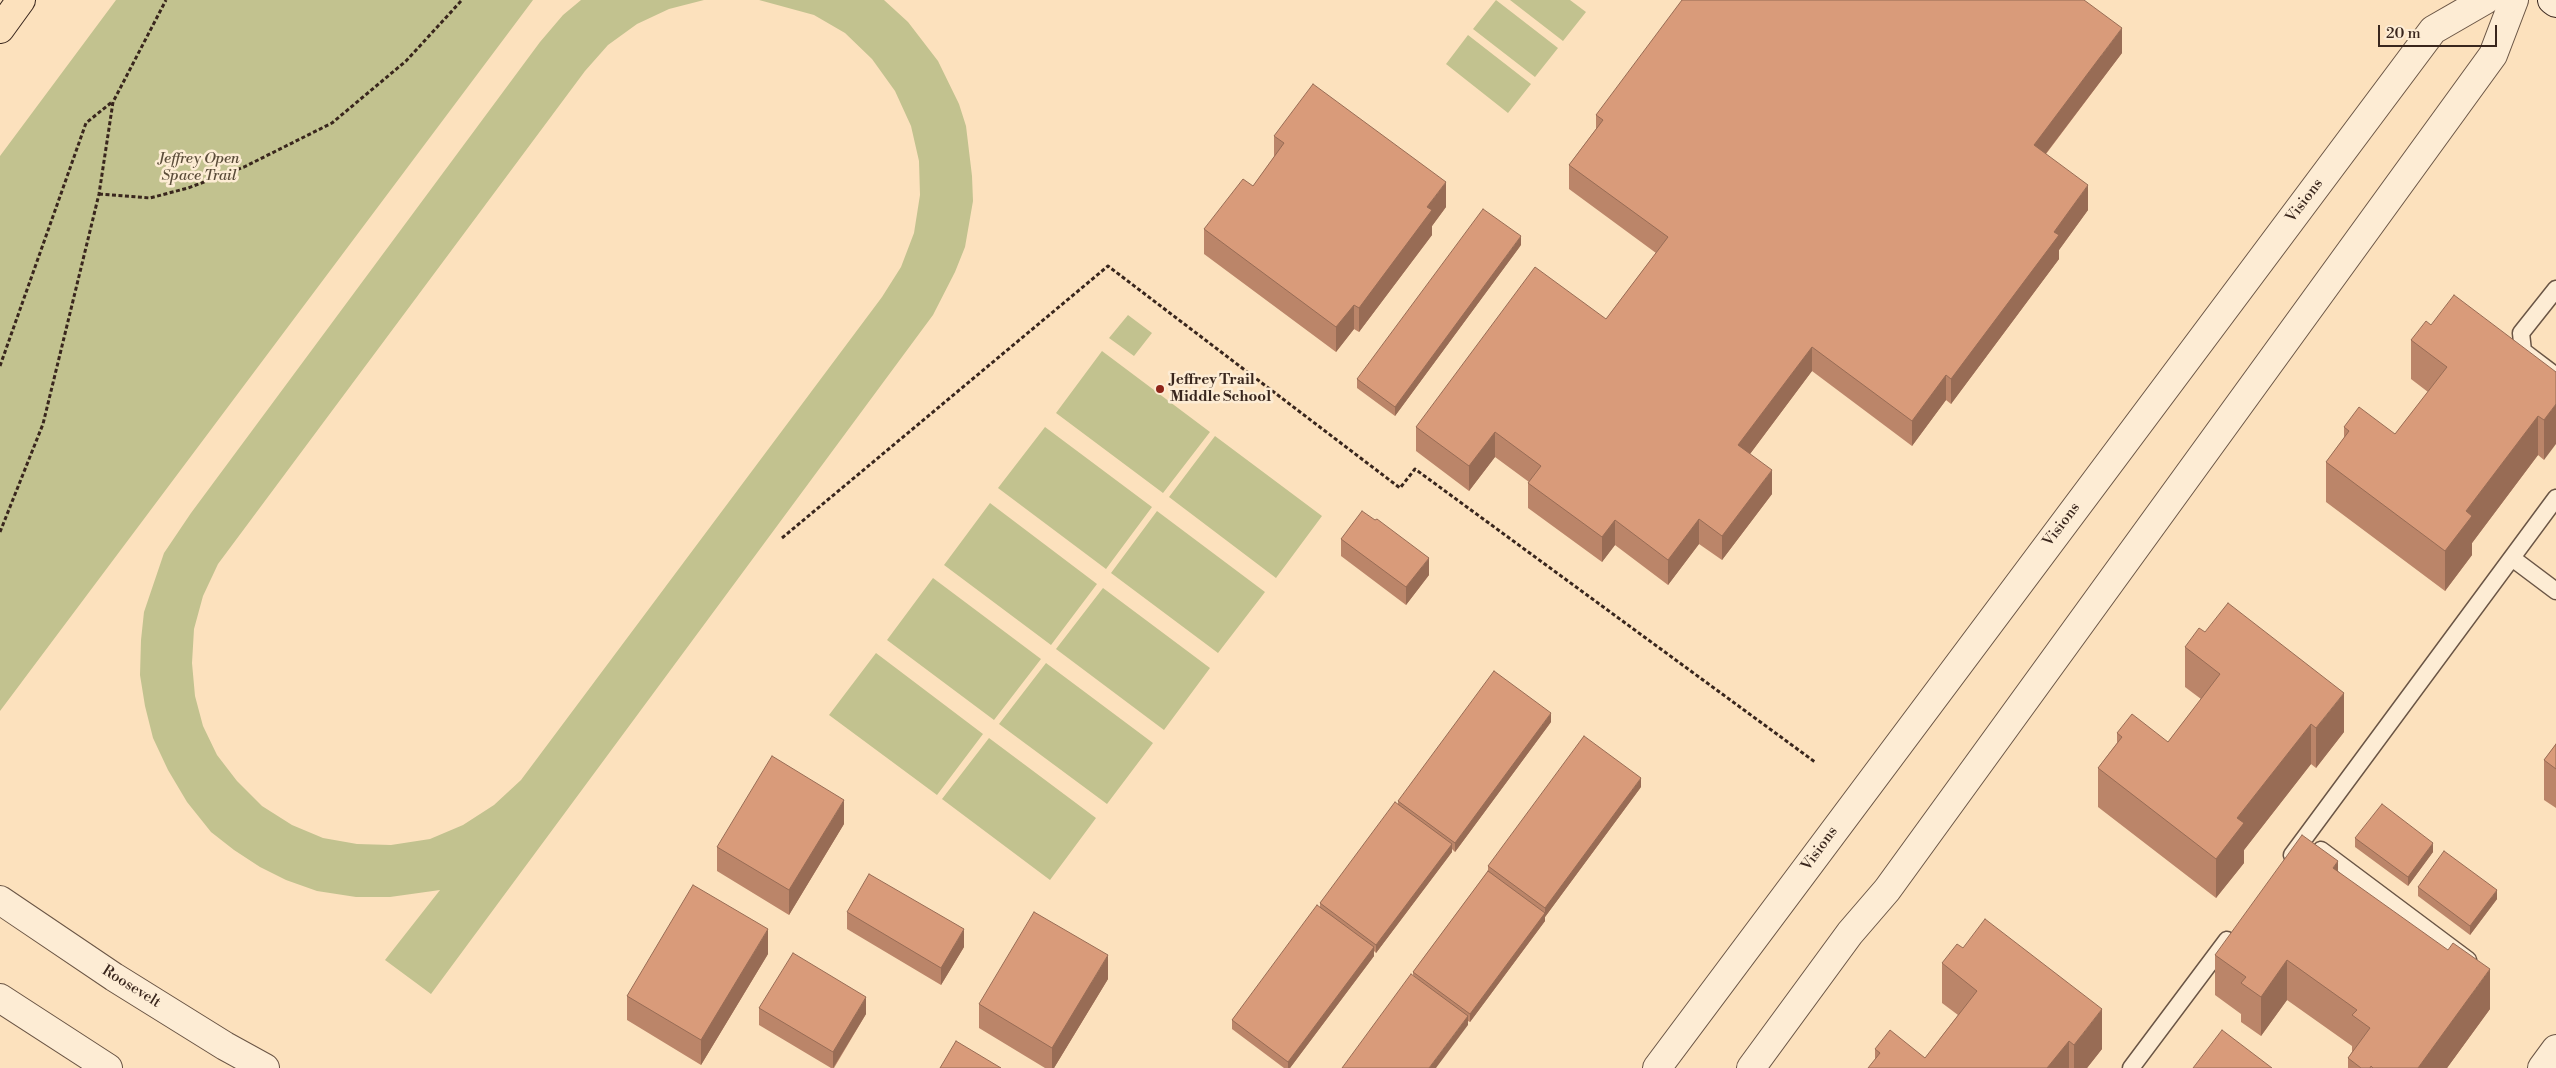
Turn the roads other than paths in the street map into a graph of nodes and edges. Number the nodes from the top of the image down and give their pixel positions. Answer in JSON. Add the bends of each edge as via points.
{"nodes":[{"id":1,"x":21,"y":0,"type":"edge"},
{"id":2,"x":2485,"y":0,"type":"edge"},
{"id":3,"x":2514,"y":0,"type":"edge"},
{"id":4,"x":2552,"y":0,"type":"edge"},
{"id":5,"x":2556,"y":3,"type":"edge"},
{"id":6,"x":0,"y":28,"type":"edge"},
{"id":7,"x":2556,"y":289,"type":"edge"},
{"id":8,"x":2556,"y":376,"type":"edge"},
{"id":9,"x":2556,"y":498,"type":"edge"},
{"id":10,"x":2512,"y":558,"type":"junction"},
{"id":11,"x":2556,"y":591,"type":"edge"},
{"id":12,"x":2305,"y":838,"type":"junction"},
{"id":13,"x":2281,"y":870,"type":"edge"},
{"id":14,"x":0,"y":900,"type":"edge"},
{"id":15,"x":2239,"y":925,"type":"edge"},
{"id":16,"x":2483,"y":971,"type":"edge"},
{"id":17,"x":0,"y":998,"type":"edge"},
{"id":18,"x":2556,"y":1049,"type":"edge"},
{"id":19,"x":108,"y":1068,"type":"edge"},
{"id":20,"x":265,"y":1068,"type":"edge"},
{"id":21,"x":1656,"y":1068,"type":"edge"},
{"id":22,"x":1751,"y":1068,"type":"edge"},
{"id":23,"x":2131,"y":1068,"type":"edge"},
{"id":24,"x":2542,"y":1068,"type":"edge"}],
"edges":[{"from":1,"to":6,"type":"main road"},
{"from":2,"to":21,"type":"street","name":"Visions","via":[[2433,30]]},
{"from":3,"to":22,"type":"street","via":[[2493,55],[1893,882],[1850,933]]},
{"from":4,"to":5,"type":"street"},
{"from":7,"to":8,"type":"lane","via":[[2520,334],[2523,350]]},
{"from":9,"to":10,"type":"lane"},
{"from":10,"to":11,"type":"lane"},
{"from":10,"to":12,"type":"lane"},
{"from":12,"to":13,"type":"lane"},
{"from":12,"to":16,"type":"lane"},
{"from":14,"to":20,"type":"street","name":"Roosevelt","via":[[114,977]]},
{"from":15,"to":23,"type":"lane"},
{"from":17,"to":19,"type":"street"},
{"from":18,"to":24,"type":"street"}]}
